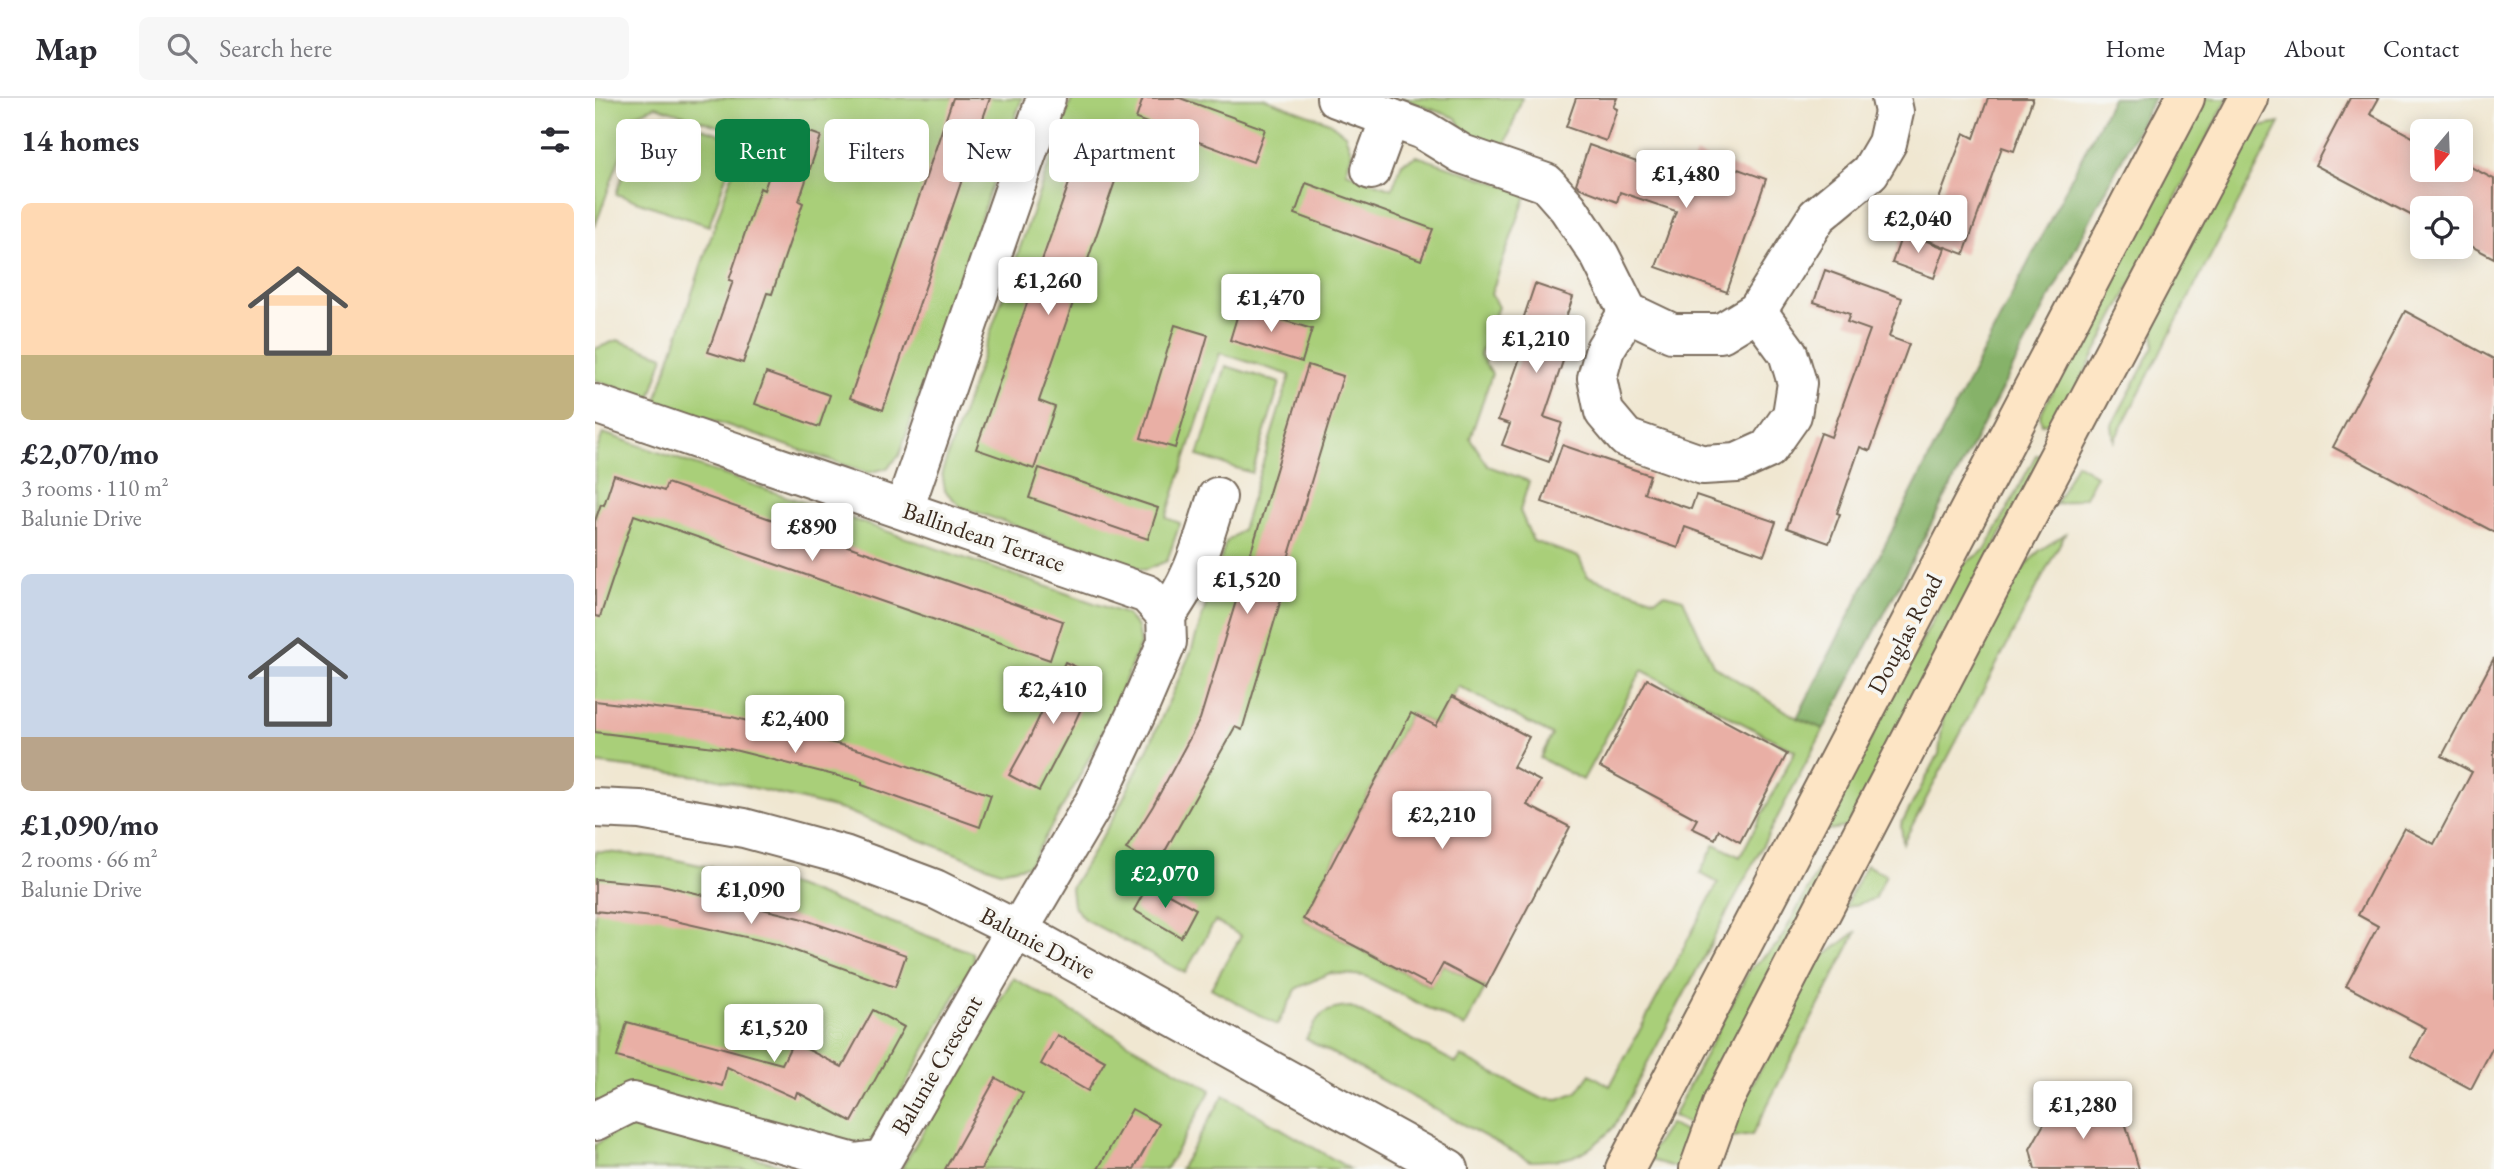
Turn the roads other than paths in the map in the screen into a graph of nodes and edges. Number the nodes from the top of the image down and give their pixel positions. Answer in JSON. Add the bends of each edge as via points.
{"nodes":[{"id":1,"x":1046,"y":98,"type":"edge"},
{"id":2,"x":1336,"y":98,"type":"edge"},
{"id":3,"x":1891,"y":98,"type":"edge"},
{"id":4,"x":2185,"y":98,"type":"edge"},
{"id":5,"x":2248,"y":98,"type":"edge"},
{"id":6,"x":1390,"y":118,"type":"junction"},
{"id":7,"x":1371,"y":170,"type":"dead end"},
{"id":8,"x":1757,"y":311,"type":"junction"},
{"id":9,"x":1628,"y":312,"type":"junction"},
{"id":10,"x":595,"y":404,"type":"edge"},
{"id":11,"x":1217,"y":497,"type":"dead end"},
{"id":12,"x":904,"y":509,"type":"junction"},
{"id":13,"x":1166,"y":615,"type":"junction"},
{"id":14,"x":595,"y":807,"type":"edge"},
{"id":15,"x":1017,"y":930,"type":"junction"},
{"id":16,"x":595,"y":1121,"type":"edge"},
{"id":17,"x":1449,"y":1169,"type":"edge"},
{"id":18,"x":1625,"y":1169,"type":"edge"},
{"id":19,"x":1699,"y":1169,"type":"edge"}],
"edges":[{"from":1,"to":12,"type":"street"},
{"from":2,"to":6,"type":"street"},
{"from":3,"to":8,"type":"street","via":[[1894,112],[1887,143],[1870,172],[1817,216]]},
{"from":4,"to":18,"type":"main road","name":"Douglas Road"},
{"from":5,"to":19,"type":"main road","via":[[1723,1102]]},
{"from":6,"to":7,"type":"street"},
{"from":6,"to":9,"type":"street","via":[[1423,130],[1462,154],[1545,183],[1600,256]]},
{"from":8,"to":9,"type":"street","via":[[1721,333],[1672,333]]},
{"from":8,"to":9,"type":"street","via":[[1788,353],[1797,383],[1792,415],[1768,449],[1737,463],[1703,465],[1626,438],[1604,412],[1597,378],[1605,349]]},
{"from":10,"to":12,"type":"street","name":"Ballindean Terrace"},
{"from":11,"to":13,"type":"street","via":[[1189,582]]},
{"from":12,"to":13,"type":"street","name":"Ballindean Terrace","via":[[1147,594]]},
{"from":13,"to":15,"type":"street","via":[[1167,642],[1138,710],[1095,799]]},
{"from":14,"to":15,"type":"street","name":"Balunie Drive","via":[[744,828],[844,855],[935,889]]},
{"from":15,"to":16,"type":"street","name":"Balunie Crescent","via":[[883,1159],[855,1163],[633,1102]]},
{"from":15,"to":17,"type":"street","name":"Balunie Drive"}]}
